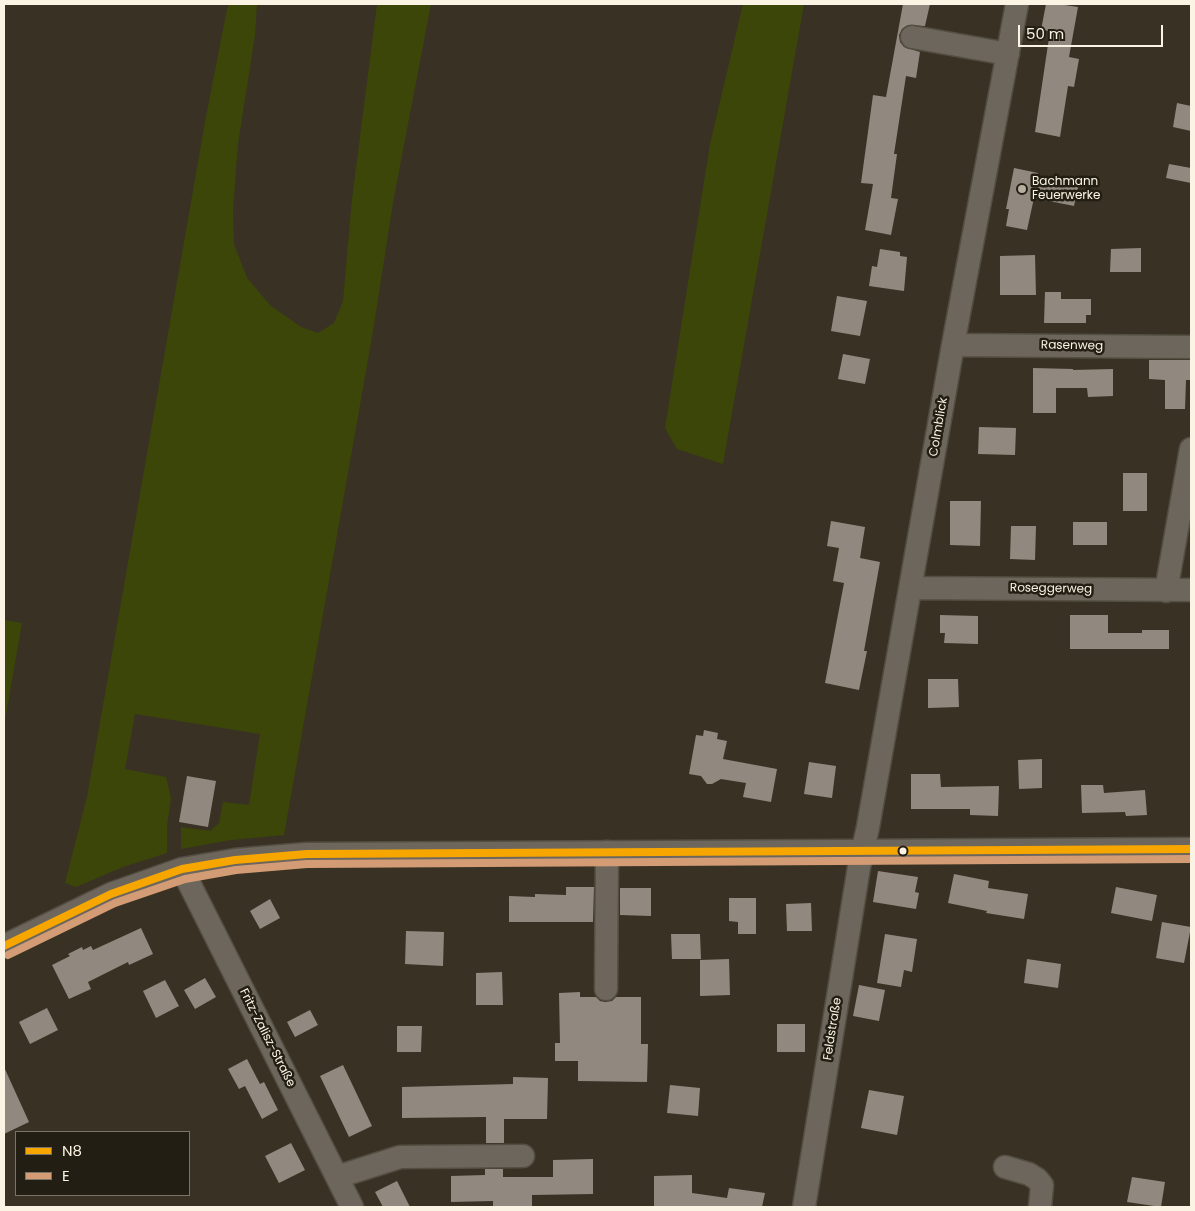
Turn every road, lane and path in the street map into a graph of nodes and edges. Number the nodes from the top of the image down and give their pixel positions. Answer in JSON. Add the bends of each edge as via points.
{"nodes":[{"id":1,"x":1017,"y":4,"type":"edge"},
{"id":2,"x":912,"y":37,"type":"dead end"},
{"id":3,"x":1008,"y":54,"type":"junction"},
{"id":4,"x":953,"y":345,"type":"junction"},
{"id":5,"x":1191,"y":348,"type":"edge"},
{"id":6,"x":1191,"y":449,"type":"edge"},
{"id":7,"x":910,"y":588,"type":"junction"},
{"id":8,"x":1166,"y":590,"type":"junction"},
{"id":9,"x":1191,"y":590,"type":"edge"},
{"id":10,"x":1191,"y":849,"type":"edge"},
{"id":11,"x":862,"y":851,"type":"junction"},
{"id":12,"x":607,"y":852,"type":"junction"},
{"id":13,"x":182,"y":869,"type":"junction"},
{"id":14,"x":4,"y":946,"type":"edge"},
{"id":15,"x":606,"y":989,"type":"dead end"},
{"id":16,"x":524,"y":1156,"type":"dead end"},
{"id":17,"x":1005,"y":1167,"type":"dead end"},
{"id":18,"x":337,"y":1177,"type":"junction"},
{"id":19,"x":352,"y":1207,"type":"edge"},
{"id":20,"x":804,"y":1207,"type":"edge"},
{"id":21,"x":1040,"y":1207,"type":"edge"}],
"edges":[{"from":1,"to":3,"type":"street","name":"Colmblick"},
{"from":2,"to":3,"type":"street"},
{"from":3,"to":4,"type":"street","name":"Colmblick"},
{"from":4,"to":5,"type":"street","name":"Rasenweg"},
{"from":4,"to":7,"type":"street","name":"Colmblick"},
{"from":6,"to":8,"type":"street"},
{"from":7,"to":8,"type":"street","name":"Roseggerweg"},
{"from":7,"to":11,"type":"street","name":"Colmblick"},
{"from":8,"to":9,"type":"street","name":"Roseggerweg"},
{"from":10,"to":11,"type":"street"},
{"from":11,"to":12,"type":"street"},
{"from":11,"to":20,"type":"street","name":"Feldstraße"},
{"from":12,"to":13,"type":"street","via":[[307,854],[235,860]]},
{"from":12,"to":15,"type":"street"},
{"from":13,"to":14,"type":"street","via":[[111,894]]},
{"from":13,"to":18,"type":"street","name":"Fritz-Zalisz-Straße"},
{"from":16,"to":18,"type":"street","via":[[400,1157]]},
{"from":17,"to":21,"type":"street","via":[[1037,1179],[1042,1185]]},
{"from":18,"to":19,"type":"street","name":"Fritz-Zalisz-Straße"}]}
